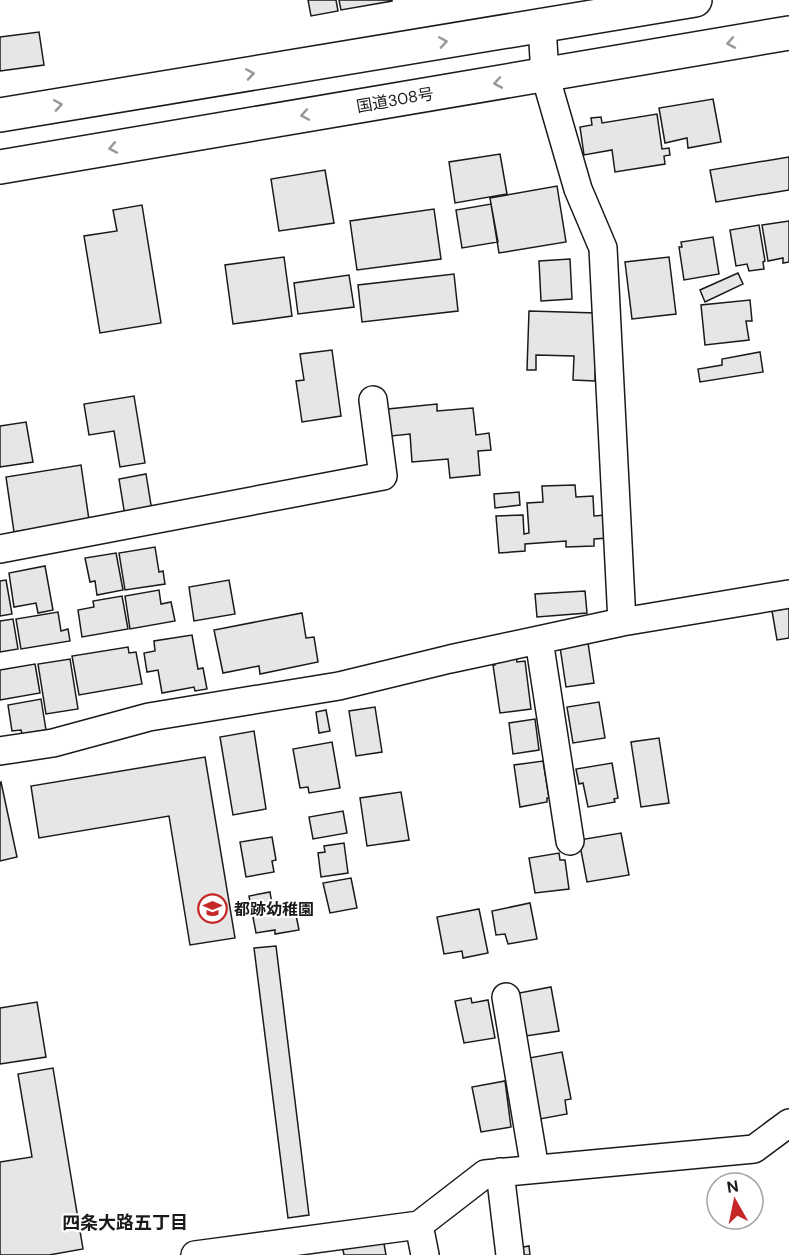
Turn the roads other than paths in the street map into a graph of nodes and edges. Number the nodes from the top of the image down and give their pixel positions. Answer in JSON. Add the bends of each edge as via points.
{"nodes":[{"id":1,"x":695,"y":0,"type":"edge"},
{"id":2,"x":638,"y":4,"type":"edge"},
{"id":3,"x":542,"y":26,"type":"junction"},
{"id":4,"x":789,"y":33,"type":"edge"},
{"id":5,"x":545,"y":75,"type":"junction"},
{"id":6,"x":0,"y":115,"type":"edge"},
{"id":7,"x":0,"y":167,"type":"edge"},
{"id":8,"x":373,"y":400,"type":"dead end"},
{"id":9,"x":0,"y":549,"type":"edge"},
{"id":10,"x":789,"y":594,"type":"edge"},
{"id":11,"x":622,"y":622,"type":"junction"},
{"id":12,"x":539,"y":640,"type":"junction"},
{"id":13,"x":0,"y":751,"type":"edge"},
{"id":14,"x":570,"y":841,"type":"dead end"},
{"id":15,"x":506,"y":997,"type":"dead end"},
{"id":16,"x":789,"y":1123,"type":"edge"},
{"id":17,"x":535,"y":1169,"type":"junction"},
{"id":18,"x":500,"y":1172,"type":"junction"},
{"id":19,"x":419,"y":1225,"type":"junction"},
{"id":20,"x":195,"y":1255,"type":"edge"},
{"id":21,"x":424,"y":1255,"type":"edge"},
{"id":22,"x":510,"y":1255,"type":"edge"}],
"edges":[{"from":1,"to":2,"type":"highway"},
{"from":2,"to":3,"type":"highway"},
{"from":3,"to":5,"type":"street"},
{"from":6,"to":3,"type":"highway","one_way":true},
{"from":4,"to":5,"type":"highway","name":"国道308号","one_way":true},
{"from":5,"to":7,"type":"highway","name":"国道308号","one_way":true},
{"from":5,"to":11,"type":"street","via":[[578,189],[603,248]]},
{"from":8,"to":9,"type":"street","via":[[382,476]]},
{"from":10,"to":11,"type":"street"},
{"from":11,"to":12,"type":"street"},
{"from":12,"to":13,"type":"street","via":[[339,686],[149,717],[54,743]]},
{"from":12,"to":14,"type":"street"},
{"from":15,"to":17,"type":"street"},
{"from":16,"to":17,"type":"street","via":[[754,1149]]},
{"from":17,"to":18,"type":"street"},
{"from":18,"to":19,"type":"street","via":[[484,1174]]},
{"from":18,"to":22,"type":"street"},
{"from":19,"to":20,"type":"street"},
{"from":19,"to":21,"type":"street"}]}
